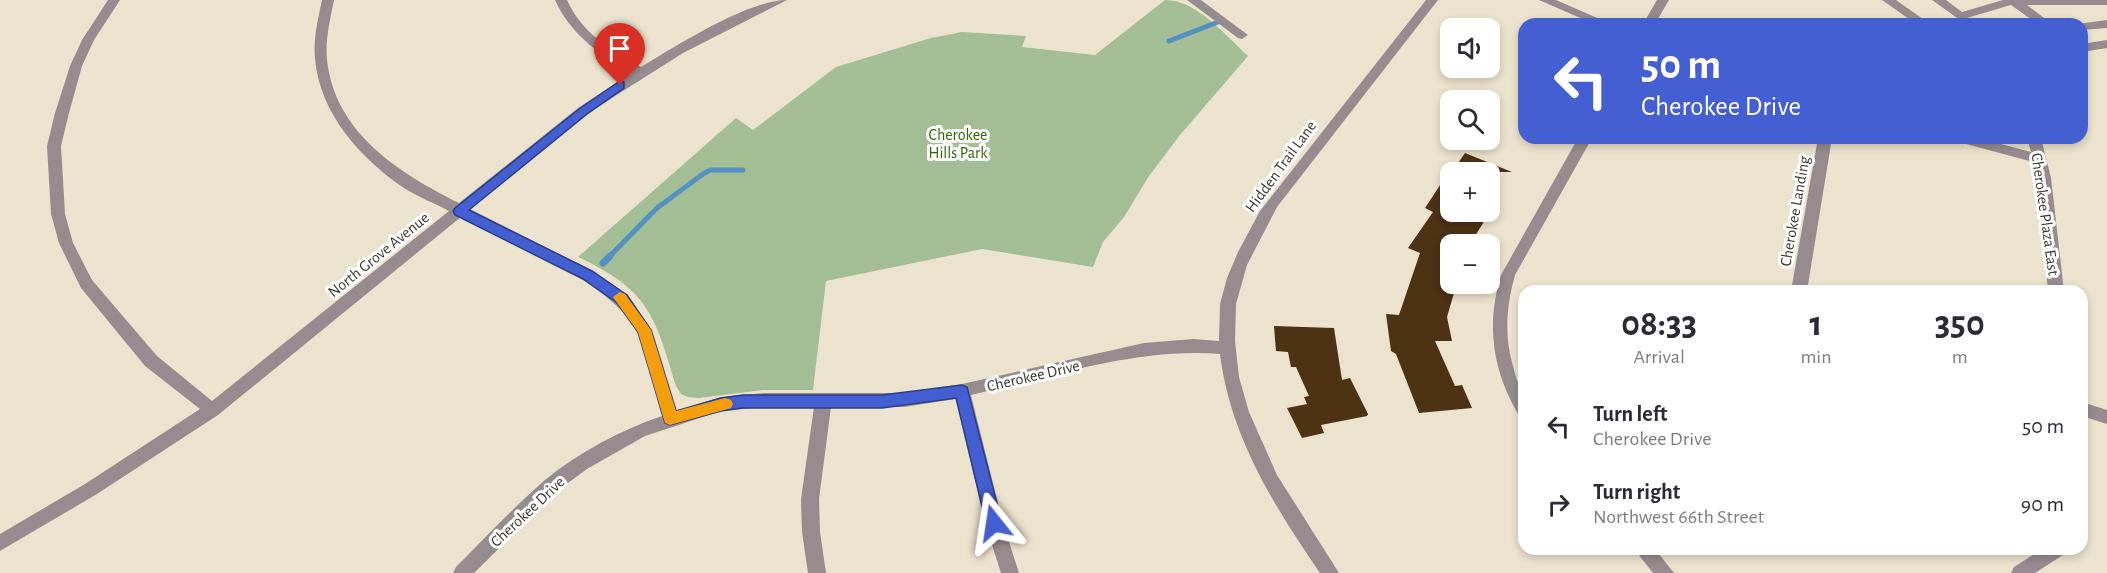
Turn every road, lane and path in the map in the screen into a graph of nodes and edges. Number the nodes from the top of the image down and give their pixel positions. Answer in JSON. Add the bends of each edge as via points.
{"nodes":[{"id":1,"x":114,"y":0,"type":"edge"},
{"id":2,"x":328,"y":0,"type":"edge"},
{"id":3,"x":561,"y":0,"type":"edge"},
{"id":4,"x":781,"y":0,"type":"edge"},
{"id":5,"x":1192,"y":0,"type":"edge"},
{"id":6,"x":1432,"y":0,"type":"edge"},
{"id":7,"x":1545,"y":0,"type":"edge"},
{"id":8,"x":1663,"y":0,"type":"edge"},
{"id":9,"x":1888,"y":0,"type":"edge"},
{"id":10,"x":1938,"y":0,"type":"edge"},
{"id":11,"x":2012,"y":1,"type":"edge"},
{"id":12,"x":2107,"y":1,"type":"edge"},
{"id":13,"x":1590,"y":18,"type":"edge"},
{"id":14,"x":1652,"y":18,"type":"edge"},
{"id":15,"x":1915,"y":18,"type":"edge"},
{"id":16,"x":2037,"y":18,"type":"edge"},
{"id":17,"x":2107,"y":24,"type":"edge"},
{"id":18,"x":2088,"y":26,"type":"edge"},
{"id":19,"x":1242,"y":35,"type":"dead end"},
{"id":20,"x":2107,"y":44,"type":"edge"},
{"id":21,"x":2088,"y":47,"type":"edge"},
{"id":22,"x":639,"y":72,"type":"junction"},
{"id":23,"x":1583,"y":144,"type":"edge"},
{"id":24,"x":1825,"y":144,"type":"edge"},
{"id":25,"x":1983,"y":144,"type":"edge"},
{"id":26,"x":2036,"y":144,"type":"edge"},
{"id":27,"x":2041,"y":159,"type":"junction"},
{"id":28,"x":460,"y":211,"type":"junction"},
{"id":29,"x":1800,"y":285,"type":"edge"},
{"id":30,"x":2055,"y":285,"type":"edge"},
{"id":31,"x":1228,"y":348,"type":"junction"},
{"id":32,"x":962,"y":391,"type":"junction"},
{"id":33,"x":1518,"y":397,"type":"edge"},
{"id":34,"x":823,"y":402,"type":"junction"},
{"id":35,"x":212,"y":410,"type":"junction"},
{"id":36,"x":2088,"y":412,"type":"edge"},
{"id":37,"x":2107,"y":417,"type":"edge"},
{"id":38,"x":670,"y":418,"type":"junction"},
{"id":39,"x":0,"y":543,"type":"edge"},
{"id":40,"x":1648,"y":555,"type":"edge"},
{"id":41,"x":2048,"y":555,"type":"edge"},
{"id":42,"x":462,"y":573,"type":"edge"},
{"id":43,"x":817,"y":573,"type":"edge"},
{"id":44,"x":1010,"y":573,"type":"edge"},
{"id":45,"x":1330,"y":573,"type":"edge"},
{"id":46,"x":1665,"y":573,"type":"edge"},
{"id":47,"x":2020,"y":573,"type":"edge"}],
"edges":[{"from":1,"to":35,"type":"street","via":[[76,66],[62,113],[54,146],[58,214],[66,243],[86,284],[151,361]]},
{"from":2,"to":28,"type":"street","via":[[321,24],[320,58],[328,94],[343,122],[383,166]]},
{"from":3,"to":22,"type":"street","via":[[570,21],[585,36]]},
{"from":4,"to":22,"type":"street","name":"North Grove Avenue","via":[[713,31]]},
{"from":5,"to":19,"type":"street"},
{"from":6,"to":31,"type":"street","name":"Hidden Trail Lane","via":[[1261,221],[1238,270],[1228,303]]},
{"from":7,"to":13,"type":"street"},
{"from":8,"to":14,"type":"street"},
{"from":9,"to":15,"type":"street"},
{"from":10,"to":11,"type":"street","via":[[1960,16]]},
{"from":11,"to":12,"type":"street"},
{"from":11,"to":16,"type":"street"},
{"from":17,"to":18,"type":"street"},
{"from":20,"to":21,"type":"street"},
{"from":22,"to":28,"type":"street","name":"North Grove Avenue","via":[[583,111]]},
{"from":23,"to":33,"type":"street","via":[[1501,293],[1498,314],[1504,361]]},
{"from":24,"to":29,"type":"street","name":"Cherokee Landing"},
{"from":25,"to":27,"type":"street"},
{"from":26,"to":27,"type":"street","name":"Cherokee Plaza East"},
{"from":27,"to":30,"type":"street","name":"Cherokee Plaza East"},
{"from":28,"to":35,"type":"street","name":"North Grove Avenue"},
{"from":28,"to":38,"type":"street","via":[[588,275],[622,299],[644,330]]},
{"from":31,"to":32,"type":"street","name":"Cherokee Drive","via":[[1193,345],[1144,350]]},
{"from":31,"to":45,"type":"street","name":"Hidden Trail Lane","via":[[1234,387],[1259,458],[1291,516]]},
{"from":32,"to":34,"type":"street","name":"Cherokee Drive","via":[[904,400]]},
{"from":32,"to":44,"type":"street"},
{"from":34,"to":38,"type":"street","name":"Cherokee Drive","via":[[743,401]]},
{"from":34,"to":43,"type":"street","via":[[810,499]]},
{"from":35,"to":39,"type":"street","name":"North Grove Avenue"},
{"from":36,"to":37,"type":"street"},
{"from":38,"to":42,"type":"street","name":"Cherokee Drive","via":[[611,445],[566,475]]},
{"from":40,"to":46,"type":"street"},
{"from":41,"to":47,"type":"street"}]}
